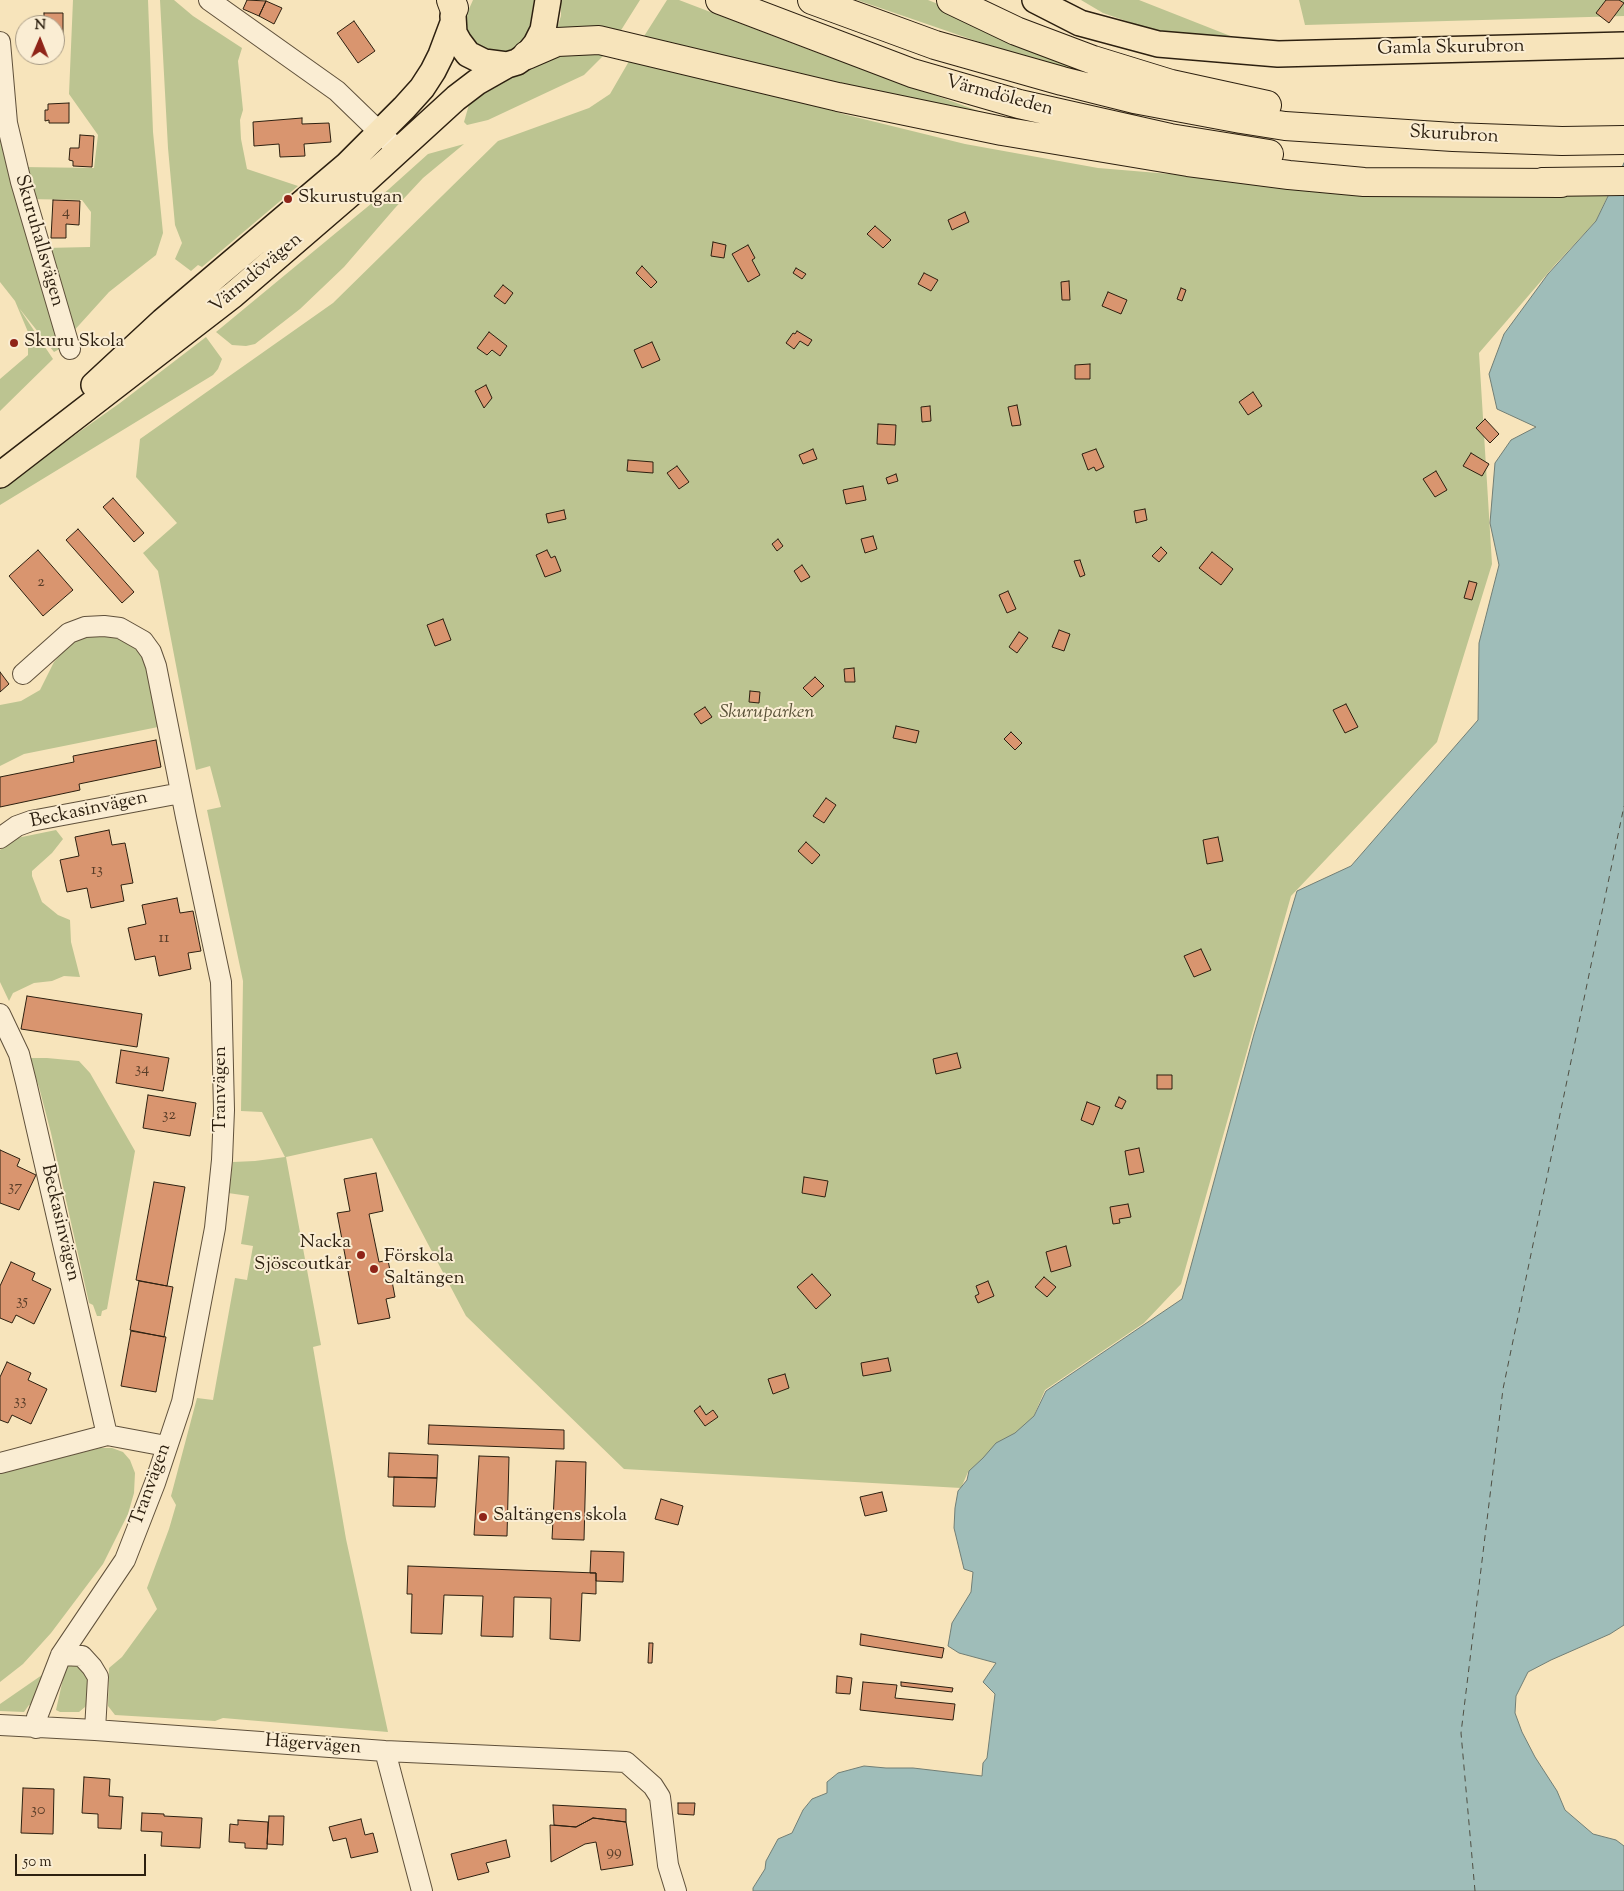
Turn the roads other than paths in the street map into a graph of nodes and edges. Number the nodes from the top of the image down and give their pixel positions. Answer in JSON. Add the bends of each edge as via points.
{"nodes":[{"id":1,"x":209,"y":0,"type":"edge"},
{"id":2,"x":548,"y":0,"type":"edge"},
{"id":3,"x":720,"y":0,"type":"edge"},
{"id":4,"x":812,"y":0,"type":"edge"},
{"id":5,"x":951,"y":0,"type":"edge"},
{"id":6,"x":1035,"y":0,"type":"edge"},
{"id":7,"x":454,"y":8,"type":"edge"},
{"id":8,"x":0,"y":42,"type":"edge"},
{"id":9,"x":1624,"y":45,"type":"edge"},
{"id":10,"x":517,"y":60,"type":"junction"},
{"id":11,"x":1284,"y":117,"type":"junction"},
{"id":12,"x":379,"y":133,"type":"junction"},
{"id":13,"x":1624,"y":140,"type":"edge"},
{"id":14,"x":398,"y":150,"type":"junction"},
{"id":15,"x":1288,"y":166,"type":"junction"},
{"id":16,"x":1624,"y":181,"type":"edge"},
{"id":17,"x":70,"y":349,"type":"dead end"},
{"id":18,"x":0,"y":474,"type":"edge"},
{"id":19,"x":23,"y":674,"type":"dead end"},
{"id":20,"x":181,"y":793,"type":"junction"},
{"id":21,"x":0,"y":838,"type":"edge"},
{"id":22,"x":0,"y":1014,"type":"edge"},
{"id":23,"x":107,"y":1435,"type":"junction"},
{"id":24,"x":166,"y":1446,"type":"junction"},
{"id":25,"x":0,"y":1462,"type":"edge"},
{"id":26,"x":61,"y":1655,"type":"junction"},
{"id":27,"x":0,"y":1725,"type":"edge"},
{"id":28,"x":36,"y":1728,"type":"junction"},
{"id":29,"x":95,"y":1730,"type":"junction"},
{"id":30,"x":385,"y":1751,"type":"junction"},
{"id":31,"x":422,"y":1891,"type":"edge"},
{"id":32,"x":676,"y":1891,"type":"edge"}],
"edges":[{"from":1,"to":12,"type":"street","via":[[337,91]]},
{"from":2,"to":10,"type":"main road","via":[[543,30],[536,44]]},
{"from":3,"to":15,"type":"highway","name":"Värmdöleden","via":[[912,73],[1019,104]]},
{"from":4,"to":11,"type":"highway","name":"Värmdöleden","via":[[935,45],[1062,81],[1175,108]]},
{"from":5,"to":11,"type":"highway","via":[[1016,31],[1093,60],[1172,84],[1248,102]]},
{"from":6,"to":9,"type":"main road","name":"Gamla Skurubron","via":[[1080,23],[1158,44],[1278,54]]},
{"from":7,"to":10,"type":"main road","via":[[456,38],[468,54],[484,62]]},
{"from":7,"to":12,"type":"main road","name":"Värmdövägen","via":[[441,55],[433,71],[422,88]]},
{"from":8,"to":17,"type":"street","name":"Skuruhallsvägen","via":[[7,123],[23,191]]},
{"from":10,"to":14,"type":"main road","name":"Värmdövägen","via":[[467,88]]},
{"from":10,"to":15,"type":"highway","via":[[556,42],[584,40],[625,45],[702,66],[993,130],[1188,162]]},
{"from":11,"to":13,"type":"highway","name":"Skurubron","via":[[1453,137]]},
{"from":12,"to":14,"type":"street"},
{"from":12,"to":18,"type":"main road","name":"Värmdövägen","via":[[347,165],[163,320]]},
{"from":14,"to":18,"type":"main road","name":"Värmdövägen","via":[[234,296]]},
{"from":15,"to":16,"type":"highway","via":[[1364,182]]},
{"from":19,"to":20,"type":"street","name":"Tranvägen","via":[[68,633],[86,627],[120,628],[143,641],[156,666]]},
{"from":20,"to":21,"type":"street","name":"Beckasinvägen","via":[[31,821]]},
{"from":20,"to":24,"type":"street","name":"Tranvägen","via":[[221,982],[224,1110],[215,1228],[182,1402]]},
{"from":22,"to":23,"type":"street","name":"Beckasinvägen","via":[[19,1054]]},
{"from":23,"to":24,"type":"street"},
{"from":23,"to":25,"type":"street"},
{"from":24,"to":26,"type":"street","name":"Tranvägen","via":[[125,1560]]},
{"from":26,"to":28,"type":"street","name":"Tranvägen","via":[[37,1717]]},
{"from":26,"to":29,"type":"street","via":[[82,1656],[98,1677]]},
{"from":27,"to":28,"type":"street","name":"Hägervägen"},
{"from":28,"to":29,"type":"street","name":"Hägervägen"},
{"from":29,"to":30,"type":"street","name":"Hägervägen"},
{"from":30,"to":31,"type":"street"},
{"from":30,"to":32,"type":"street","name":"Hägervägen","via":[[626,1762],[653,1786],[660,1797],[668,1865]]}]}
